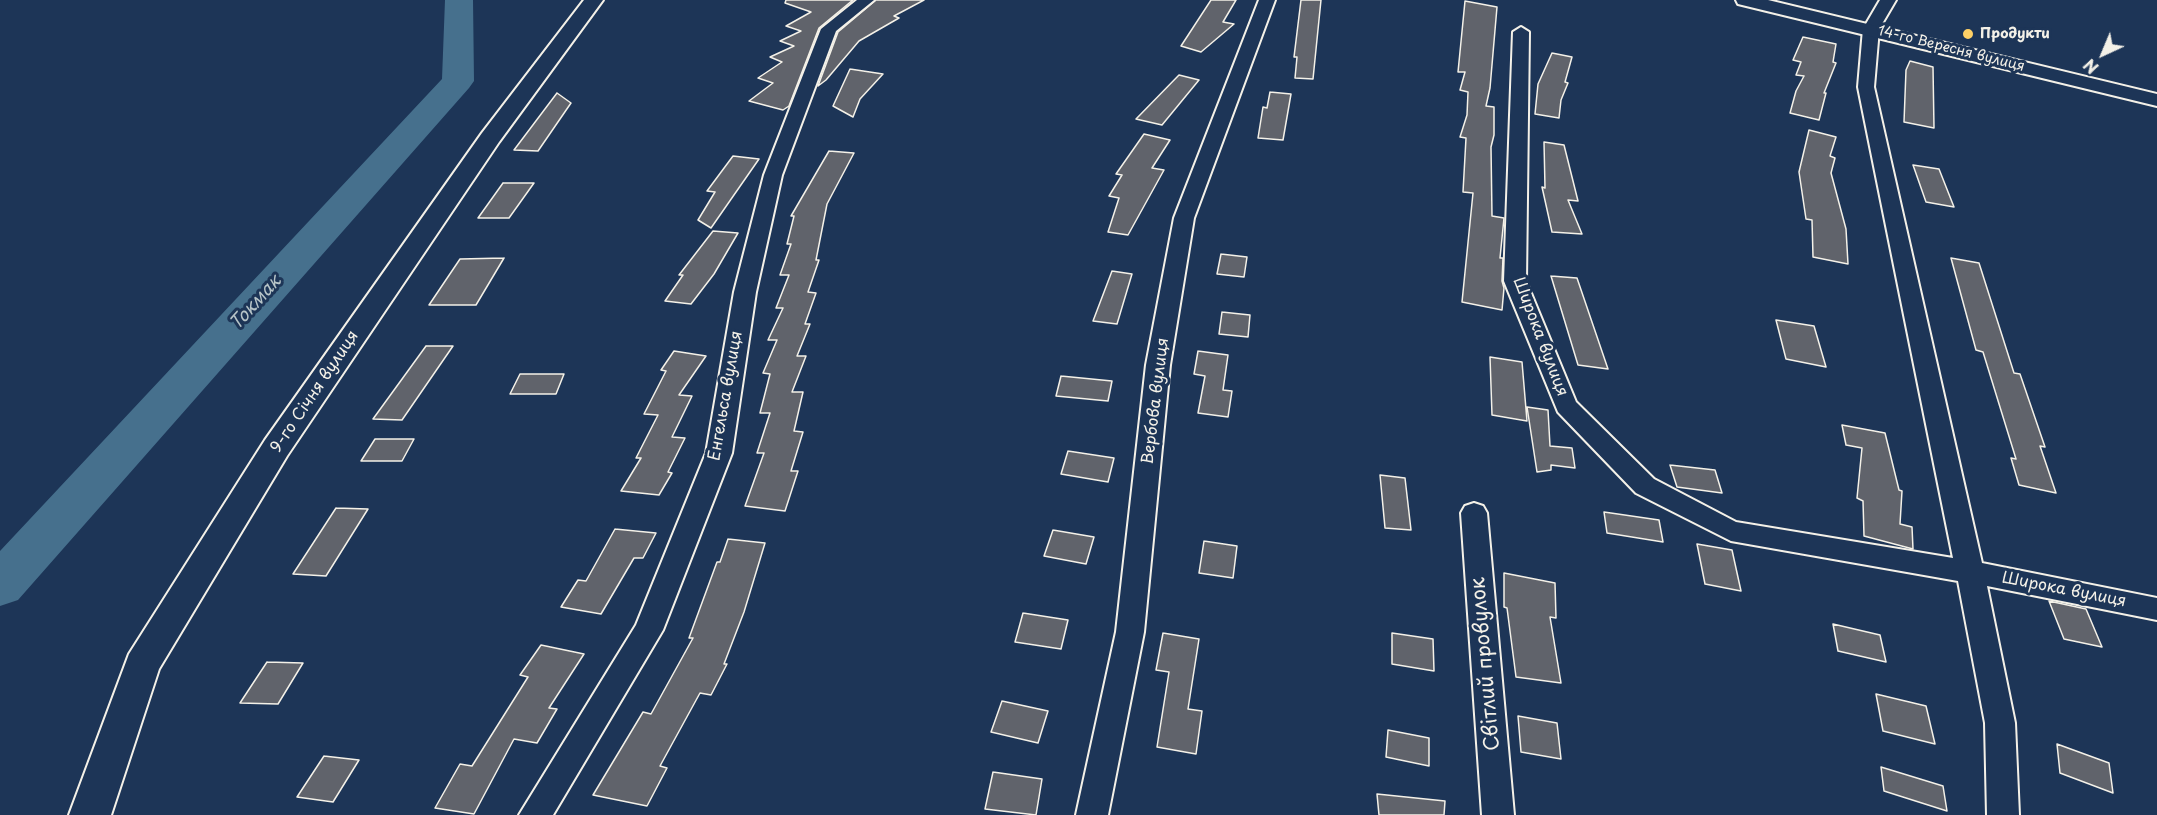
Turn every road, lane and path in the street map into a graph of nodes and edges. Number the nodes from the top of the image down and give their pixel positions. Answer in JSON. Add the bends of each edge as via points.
{"nodes":[{"id":1,"x":594,"y":0,"type":"edge"},
{"id":2,"x":866,"y":0,"type":"edge"},
{"id":3,"x":1267,"y":0,"type":"edge"},
{"id":4,"x":1745,"y":0,"type":"edge"},
{"id":5,"x":1888,"y":0,"type":"edge"},
{"id":6,"x":1872,"y":29,"type":"junction"},
{"id":7,"x":1521,"y":32,"type":"dead end"},
{"id":8,"x":2157,"y":99,"type":"edge"},
{"id":9,"x":1474,"y":513,"type":"dead end"},
{"id":10,"x":1970,"y":572,"type":"junction"},
{"id":11,"x":2157,"y":609,"type":"edge"},
{"id":12,"x":90,"y":815,"type":"edge"},
{"id":13,"x":535,"y":815,"type":"edge"},
{"id":14,"x":1092,"y":815,"type":"edge"},
{"id":15,"x":1498,"y":815,"type":"edge"},
{"id":16,"x":2003,"y":815,"type":"edge"}],
"edges":[{"from":1,"to":12,"type":"street","name":"9-го Січня вулиця","via":[[490,138],[276,447],[142,664]]},
{"from":2,"to":13,"type":"street","name":"Енгельса вулиця","via":[[829,28],[773,175],[744,292],[719,453],[649,630]]},
{"from":3,"to":14,"type":"street","name":"Вербова вулиця","via":[[1184,218],[1158,365],[1130,632]]},
{"from":4,"to":6,"type":"street","name":"14-го Вересня вулиця"},
{"from":5,"to":6,"type":"street"},
{"from":6,"to":8,"type":"street","name":"14-го Вересня вулиця"},
{"from":6,"to":10,"type":"street","via":[[1866,87]]},
{"from":7,"to":10,"type":"street","name":"Широка вулиця","via":[[1515,280],[1566,406],[1646,486],[1731,531]]},
{"from":9,"to":15,"type":"street","name":"Світлий провулок"},
{"from":10,"to":11,"type":"street","name":"Широка вулиця"},
{"from":10,"to":16,"type":"street","via":[[2000,723]]}]}
